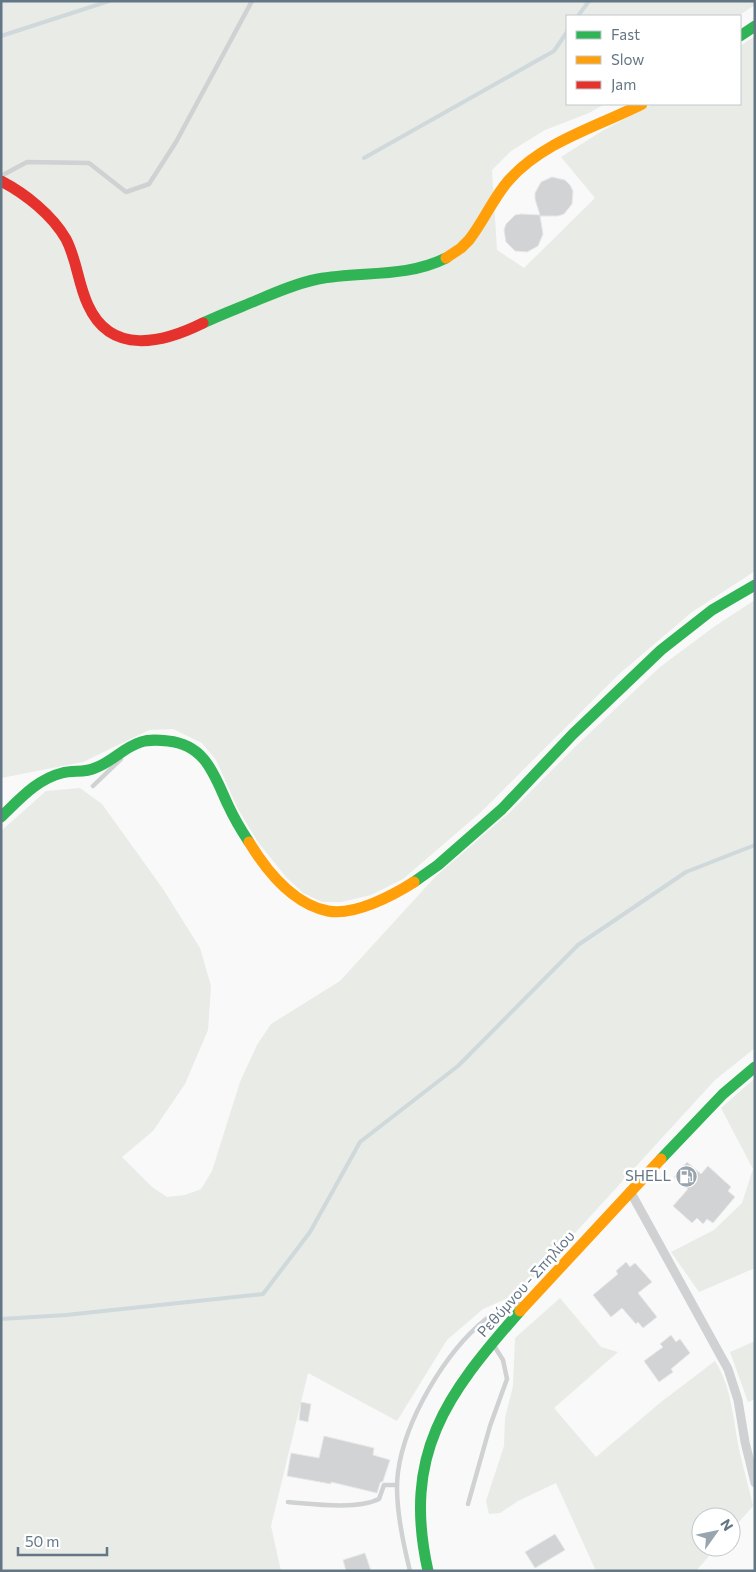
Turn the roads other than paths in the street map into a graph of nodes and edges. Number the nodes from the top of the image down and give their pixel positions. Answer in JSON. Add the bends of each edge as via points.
{"nodes":[{"id":1,"x":252,"y":1,"type":"edge"},
{"id":2,"x":755,"y":26,"type":"edge"},
{"id":3,"x":741,"y":35,"type":"edge"},
{"id":4,"x":640,"y":105,"type":"edge"},
{"id":5,"x":1,"y":176,"type":"edge"},
{"id":6,"x":1,"y":181,"type":"edge"},
{"id":7,"x":755,"y":585,"type":"edge"},
{"id":8,"x":134,"y":745,"type":"junction"},
{"id":9,"x":93,"y":786,"type":"dead end"},
{"id":10,"x":1,"y":817,"type":"edge"},
{"id":11,"x":755,"y":1066,"type":"edge"},
{"id":12,"x":630,"y":1190,"type":"junction"},
{"id":13,"x":527,"y":1303,"type":"junction"},
{"id":14,"x":492,"y":1343,"type":"junction"},
{"id":15,"x":755,"y":1483,"type":"edge"},
{"id":16,"x":397,"y":1485,"type":"junction"},
{"id":17,"x":288,"y":1502,"type":"dead end"},
{"id":18,"x":468,"y":1504,"type":"dead end"},
{"id":19,"x":410,"y":1571,"type":"edge"},
{"id":20,"x":428,"y":1571,"type":"edge"}],
"edges":[{"from":1,"to":5,"type":"lane","via":[[176,142],[149,184],[126,192],[89,163],[27,162]]},
{"from":2,"to":3,"type":"street"},
{"from":4,"to":6,"type":"street","via":[[568,138],[526,163],[506,184],[469,240],[434,264],[413,271],[340,276],[302,283],[171,337],[148,341],[113,335],[100,324],[90,309],[66,240],[38,207]]},
{"from":7,"to":8,"type":"street","via":[[713,610],[649,662],[581,725],[507,804],[429,873],[386,898],[346,911],[310,905],[294,896],[276,877],[250,844],[208,763],[195,750],[177,741],[148,740]]},
{"from":8,"to":9,"type":"lane"},
{"from":8,"to":10,"type":"street","via":[[92,770],[51,775]]},
{"from":11,"to":12,"type":"street","name":"Ρεθύμνου - Σπηλίου","via":[[723,1094]]},
{"from":12,"to":13,"type":"street","name":"Ρεθύμνου - Σπηλίου"},
{"from":12,"to":15,"type":"street","via":[[728,1369],[738,1400]]},
{"from":13,"to":14,"type":"street","name":"Ρεθύμνου - Σπηλίου"},
{"from":13,"to":16,"type":"lane","via":[[487,1318],[442,1368],[413,1417]]},
{"from":14,"to":18,"type":"lane","via":[[504,1360],[507,1379]]},
{"from":14,"to":20,"type":"street","name":"Ρεθύμνου - Σπηλίου","via":[[444,1412],[428,1453],[422,1477],[420,1511],[422,1548]]},
{"from":16,"to":17,"type":"lane","via":[[384,1485],[379,1499],[371,1503]]},
{"from":16,"to":19,"type":"lane"}]}
